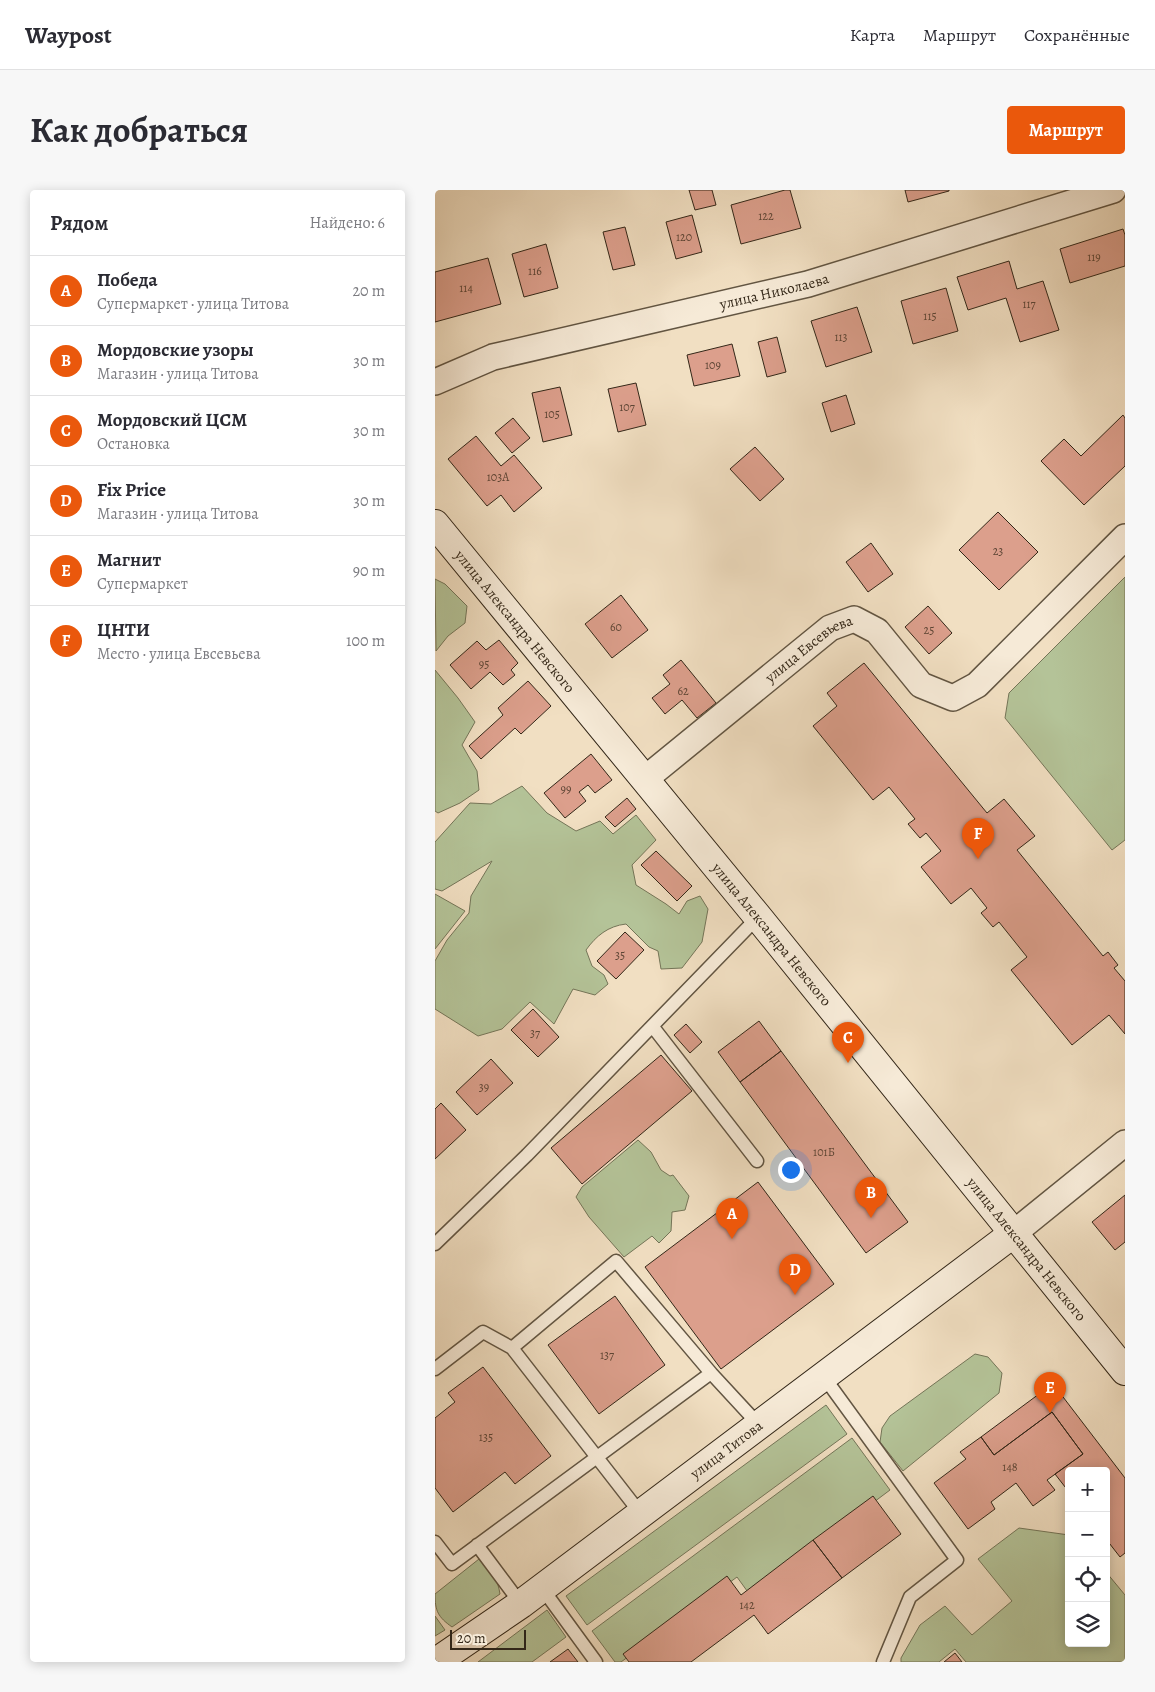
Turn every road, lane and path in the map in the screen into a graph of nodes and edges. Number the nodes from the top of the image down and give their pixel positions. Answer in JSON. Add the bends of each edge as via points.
{"nodes":[{"id":1,"x":1113,"y":190,"type":"edge"},
{"id":2,"x":435,"y":382,"type":"edge"},
{"id":3,"x":435,"y":524,"type":"edge"},
{"id":4,"x":1125,"y":537,"type":"edge"},
{"id":5,"x":645,"y":779,"type":"junction"},
{"id":6,"x":758,"y":917,"type":"junction"},
{"id":7,"x":653,"y":1027,"type":"junction"},
{"id":8,"x":1125,"y":1143,"type":"edge"},
{"id":9,"x":757,"y":1161,"type":"dead end"},
{"id":10,"x":1013,"y":1233,"type":"junction"},
{"id":11,"x":435,"y":1244,"type":"edge"},
{"id":12,"x":512,"y":1348,"type":"junction"},
{"id":13,"x":435,"y":1368,"type":"edge"},
{"id":14,"x":1125,"y":1371,"type":"edge"},
{"id":15,"x":711,"y":1373,"type":"junction"},
{"id":16,"x":824,"y":1377,"type":"junction"},
{"id":17,"x":759,"y":1426,"type":"junction"},
{"id":18,"x":596,"y":1457,"type":"junction"},
{"id":19,"x":641,"y":1514,"type":"junction"},
{"id":20,"x":435,"y":1542,"type":"edge"},
{"id":21,"x":477,"y":1545,"type":"junction"},
{"id":22,"x":531,"y":1596,"type":"junction"},
{"id":23,"x":435,"y":1662,"type":"edge"},
{"id":24,"x":596,"y":1662,"type":"edge"},
{"id":25,"x":883,"y":1662,"type":"edge"}],
"edges":[{"from":1,"to":2,"type":"street","name":"улица Николаева","via":[[809,284],[493,357]]},
{"from":3,"to":5,"type":"main road","name":"улица Александра Невского"},
{"from":4,"to":5,"type":"street","name":"улица Евсевьева","via":[[977,685],[953,698],[921,685],[877,631],[854,619],[830,628]]},
{"from":5,"to":6,"type":"main road","name":"улица Александра Невского"},
{"from":6,"to":7,"type":"lane"},
{"from":6,"to":10,"type":"main road","name":"улица Александра Невского"},
{"from":7,"to":9,"type":"lane"},
{"from":7,"to":11,"type":"lane"},
{"from":8,"to":10,"type":"street"},
{"from":10,"to":14,"type":"main road","name":"улица Александра Невского"},
{"from":10,"to":16,"type":"main road","name":"улица Титова"},
{"from":12,"to":13,"type":"lane","via":[[483,1332]]},
{"from":12,"to":15,"type":"lane","via":[[616,1261]]},
{"from":12,"to":18,"type":"lane"},
{"from":15,"to":17,"type":"lane"},
{"from":15,"to":18,"type":"lane"},
{"from":16,"to":17,"type":"main road","name":"улица Титова"},
{"from":16,"to":25,"type":"lane","via":[[957,1560],[910,1597]]},
{"from":17,"to":19,"type":"main road","name":"улица Титова"},
{"from":18,"to":19,"type":"lane"},
{"from":18,"to":21,"type":"lane"},
{"from":19,"to":22,"type":"main road","name":"улица Титова"},
{"from":20,"to":21,"type":"lane","via":[[453,1564]]},
{"from":21,"to":22,"type":"lane"},
{"from":22,"to":23,"type":"main road","name":"улица Титова"},
{"from":22,"to":24,"type":"lane"}]}
